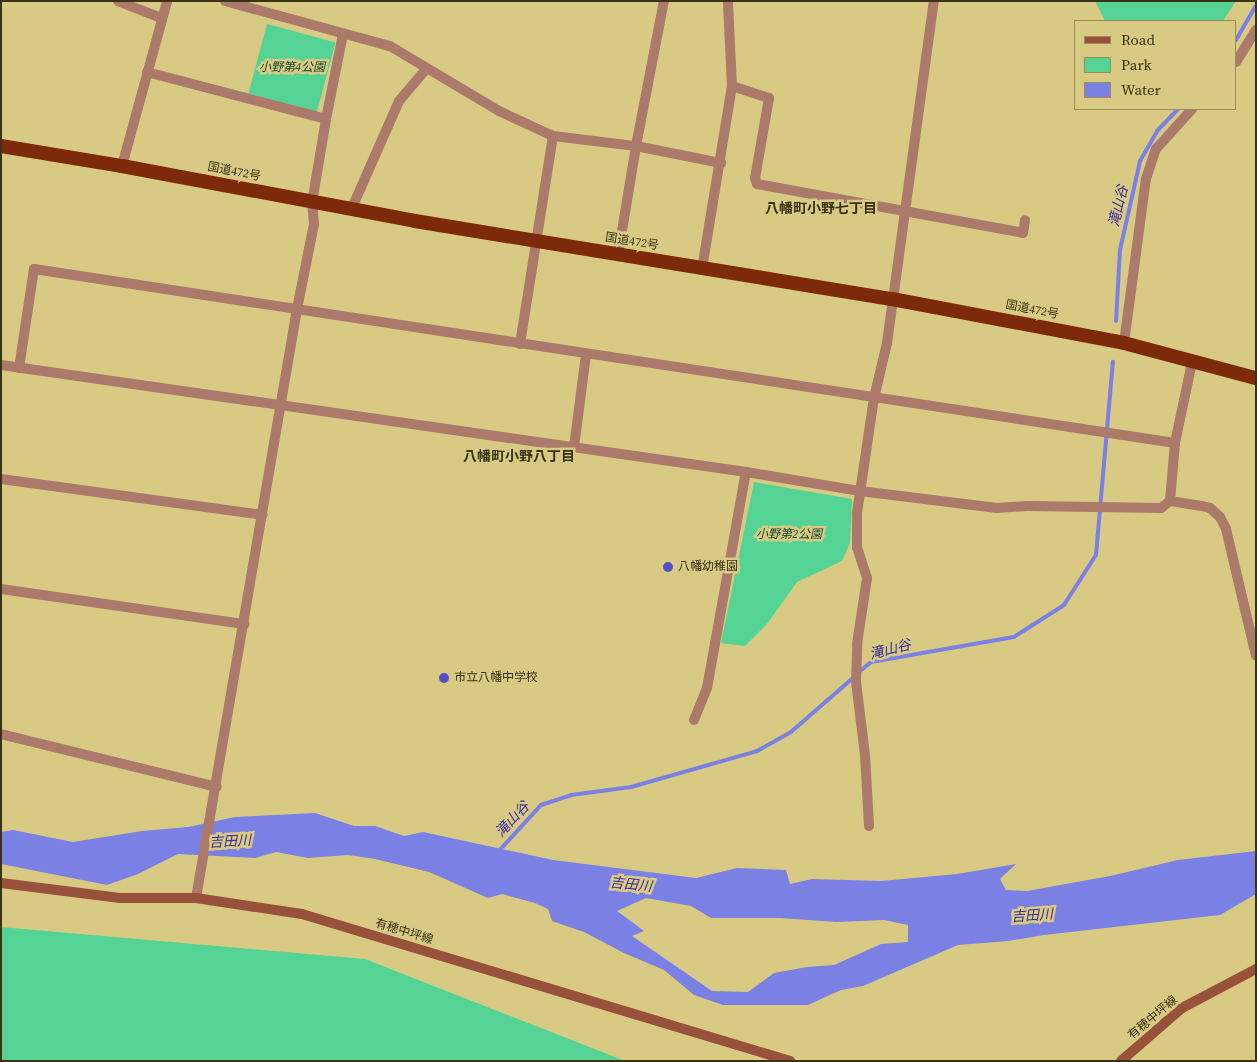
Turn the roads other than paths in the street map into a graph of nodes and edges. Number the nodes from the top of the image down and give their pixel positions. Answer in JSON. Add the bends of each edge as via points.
{"nodes":[{"id":1,"x":118,"y":1,"type":"edge"},
{"id":2,"x":167,"y":1,"type":"edge"},
{"id":3,"x":224,"y":1,"type":"edge"},
{"id":4,"x":664,"y":1,"type":"edge"},
{"id":5,"x":934,"y":1,"type":"edge"},
{"id":6,"x":728,"y":3,"type":"dead end"},
{"id":7,"x":161,"y":18,"type":"junction"},
{"id":8,"x":1256,"y":30,"type":"edge"},
{"id":9,"x":343,"y":34,"type":"junction"},
{"id":10,"x":1237,"y":60,"type":"edge"},
{"id":11,"x":426,"y":68,"type":"junction"},
{"id":12,"x":147,"y":72,"type":"junction"},
{"id":13,"x":732,"y":86,"type":"junction"},
{"id":14,"x":1191,"y":110,"type":"edge"},
{"id":15,"x":326,"y":119,"type":"junction"},
{"id":16,"x":553,"y":136,"type":"junction"},
{"id":17,"x":1,"y":146,"type":"edge"},
{"id":18,"x":636,"y":146,"type":"junction"},
{"id":19,"x":721,"y":163,"type":"junction"},
{"id":20,"x":122,"y":166,"type":"junction"},
{"id":21,"x":312,"y":203,"type":"junction"},
{"id":22,"x":351,"y":210,"type":"junction"},
{"id":23,"x":905,"y":212,"type":"junction"},
{"id":24,"x":1025,"y":220,"type":"dead end"},
{"id":25,"x":536,"y":241,"type":"junction"},
{"id":26,"x":618,"y":255,"type":"junction"},
{"id":27,"x":702,"y":269,"type":"junction"},
{"id":28,"x":892,"y":298,"type":"junction"},
{"id":29,"x":298,"y":309,"type":"junction"},
{"id":30,"x":1124,"y":343,"type":"junction"},
{"id":31,"x":520,"y":344,"type":"junction"},
{"id":32,"x":586,"y":354,"type":"junction"},
{"id":33,"x":1192,"y":362,"type":"junction"},
{"id":34,"x":1,"y":365,"type":"edge"},
{"id":35,"x":19,"y":368,"type":"junction"},
{"id":36,"x":1256,"y":378,"type":"edge"},
{"id":37,"x":874,"y":398,"type":"junction"},
{"id":38,"x":281,"y":405,"type":"junction"},
{"id":39,"x":1175,"y":443,"type":"junction"},
{"id":40,"x":574,"y":447,"type":"junction"},
{"id":41,"x":746,"y":472,"type":"junction"},
{"id":42,"x":1,"y":478,"type":"edge"},
{"id":43,"x":860,"y":491,"type":"junction"},
{"id":44,"x":1170,"y":501,"type":"junction"},
{"id":45,"x":262,"y":515,"type":"junction"},
{"id":46,"x":1,"y":589,"type":"edge"},
{"id":47,"x":244,"y":624,"type":"junction"},
{"id":48,"x":1256,"y":656,"type":"edge"},
{"id":49,"x":694,"y":720,"type":"dead end"},
{"id":50,"x":1,"y":734,"type":"edge"},
{"id":51,"x":217,"y":786,"type":"junction"},
{"id":52,"x":869,"y":826,"type":"dead end"},
{"id":53,"x":1,"y":883,"type":"edge"},
{"id":54,"x":197,"y":893,"type":"junction"},
{"id":55,"x":1256,"y":969,"type":"edge"},
{"id":56,"x":790,"y":1061,"type":"edge"},
{"id":57,"x":1121,"y":1061,"type":"edge"}],
"edges":[{"from":1,"to":7,"type":"street"},
{"from":2,"to":7,"type":"street"},
{"from":3,"to":9,"type":"street"},
{"from":4,"to":18,"type":"street"},
{"from":5,"to":23,"type":"street"},
{"from":6,"to":13,"type":"street"},
{"from":7,"to":12,"type":"street"},
{"from":8,"to":10,"type":"street"},
{"from":9,"to":11,"type":"street","via":[[390,46]]},
{"from":9,"to":15,"type":"street"},
{"from":11,"to":16,"type":"street","via":[[500,111]]},
{"from":11,"to":22,"type":"street","via":[[399,101]]},
{"from":12,"to":15,"type":"street"},
{"from":12,"to":20,"type":"street"},
{"from":13,"to":19,"type":"street"},
{"from":13,"to":23,"type":"street","via":[[768,98],[755,178],[757,184]]},
{"from":14,"to":30,"type":"street","via":[[1156,149],[1146,179]]},
{"from":15,"to":21,"type":"street"},
{"from":16,"to":18,"type":"street"},
{"from":16,"to":25,"type":"street"},
{"from":17,"to":20,"type":"highway","name":"国道472号"},
{"from":18,"to":19,"type":"street"},
{"from":18,"to":26,"type":"street"},
{"from":19,"to":27,"type":"street"},
{"from":20,"to":21,"type":"highway","name":"国道472号"},
{"from":21,"to":22,"type":"highway","name":"国道472号"},
{"from":21,"to":29,"type":"street","via":[[314,224]]},
{"from":22,"to":25,"type":"highway","name":"国道472号"},
{"from":23,"to":24,"type":"street","via":[[1023,233]]},
{"from":23,"to":28,"type":"street"},
{"from":25,"to":26,"type":"highway","name":"国道472号"},
{"from":25,"to":31,"type":"street"},
{"from":26,"to":27,"type":"highway","name":"国道472号"},
{"from":27,"to":28,"type":"highway","name":"国道472号"},
{"from":28,"to":30,"type":"highway","name":"国道472号"},
{"from":28,"to":37,"type":"street","via":[[887,343]]},
{"from":29,"to":31,"type":"street"},
{"from":29,"to":35,"type":"street","via":[[34,269]]},
{"from":29,"to":38,"type":"street"},
{"from":30,"to":33,"type":"highway","name":"国道472号"},
{"from":31,"to":32,"type":"street"},
{"from":32,"to":37,"type":"street"},
{"from":32,"to":40,"type":"street"},
{"from":33,"to":36,"type":"highway","name":"国道472号"},
{"from":33,"to":39,"type":"street"},
{"from":34,"to":35,"type":"street"},
{"from":35,"to":38,"type":"street"},
{"from":37,"to":39,"type":"street"},
{"from":37,"to":43,"type":"street"},
{"from":38,"to":40,"type":"street"},
{"from":38,"to":45,"type":"street"},
{"from":39,"to":44,"type":"street"},
{"from":40,"to":41,"type":"street"},
{"from":41,"to":43,"type":"street"},
{"from":41,"to":49,"type":"street","via":[[707,688]]},
{"from":42,"to":45,"type":"street"},
{"from":43,"to":44,"type":"street","via":[[997,508],[1161,508]]},
{"from":43,"to":52,"type":"street","via":[[857,548],[867,578],[857,644],[856,682]]},
{"from":44,"to":48,"type":"street","via":[[1210,508],[1220,517],[1226,529]]},
{"from":45,"to":47,"type":"street"},
{"from":46,"to":47,"type":"street"},
{"from":47,"to":51,"type":"street"},
{"from":50,"to":51,"type":"street"},
{"from":51,"to":54,"type":"street"},
{"from":53,"to":54,"type":"main road","name":"有穂中坪線","via":[[120,898]]},
{"from":54,"to":56,"type":"main road","name":"有穂中坪線","via":[[302,914]]},
{"from":55,"to":57,"type":"main road","name":"有穂中坪線","via":[[1182,1008]]}]}
